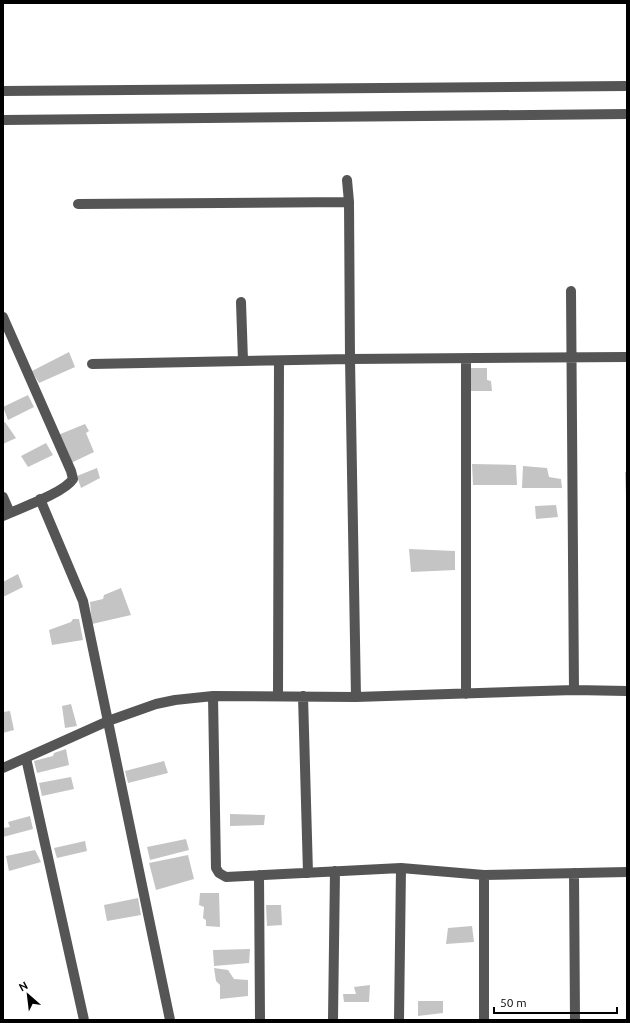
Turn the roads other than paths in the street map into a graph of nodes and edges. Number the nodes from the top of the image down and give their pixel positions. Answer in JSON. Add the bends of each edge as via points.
{"nodes":[{"id":1,"x":627,"y":86,"type":"edge"},
{"id":2,"x":3,"y":91,"type":"edge"},
{"id":3,"x":627,"y":114,"type":"edge"},
{"id":4,"x":3,"y":120,"type":"edge"},
{"id":5,"x":347,"y":180,"type":"dead end"},
{"id":6,"x":349,"y":202,"type":"junction"},
{"id":7,"x":78,"y":204,"type":"dead end"},
{"id":8,"x":571,"y":291,"type":"dead end"},
{"id":9,"x":241,"y":302,"type":"dead end"},
{"id":10,"x":3,"y":317,"type":"edge"},
{"id":11,"x":627,"y":357,"type":"edge"},
{"id":12,"x":572,"y":358,"type":"junction"},
{"id":13,"x":350,"y":359,"type":"junction"},
{"id":14,"x":466,"y":359,"type":"junction"},
{"id":15,"x":279,"y":360,"type":"junction"},
{"id":16,"x":243,"y":361,"type":"junction"},
{"id":17,"x":92,"y":364,"type":"dead end"},
{"id":18,"x":3,"y":497,"type":"edge"},
{"id":19,"x":40,"y":500,"type":"junction"},
{"id":20,"x":6,"y":514,"type":"edge"},
{"id":21,"x":574,"y":690,"type":"junction"},
{"id":22,"x":627,"y":691,"type":"edge"},
{"id":23,"x":466,"y":694,"type":"junction"},
{"id":24,"x":213,"y":696,"type":"junction"},
{"id":25,"x":278,"y":696,"type":"junction"},
{"id":26,"x":303,"y":696,"type":"junction"},
{"id":27,"x":356,"y":697,"type":"junction"},
{"id":28,"x":108,"y":721,"type":"junction"},
{"id":29,"x":26,"y":758,"type":"junction"},
{"id":30,"x":3,"y":768,"type":"edge"},
{"id":31,"x":401,"y":868,"type":"junction"},
{"id":32,"x":335,"y":871,"type":"junction"},
{"id":33,"x":627,"y":872,"type":"edge"},
{"id":34,"x":308,"y":873,"type":"junction"},
{"id":35,"x":574,"y":873,"type":"junction"},
{"id":36,"x":484,"y":875,"type":"junction"},
{"id":37,"x":259,"y":876,"type":"junction"},
{"id":38,"x":84,"y":1020,"type":"edge"},
{"id":39,"x":170,"y":1020,"type":"edge"},
{"id":40,"x":260,"y":1020,"type":"edge"},
{"id":41,"x":333,"y":1020,"type":"edge"},
{"id":42,"x":399,"y":1020,"type":"edge"},
{"id":43,"x":484,"y":1020,"type":"edge"},
{"id":44,"x":575,"y":1020,"type":"edge"}],
"edges":[{"from":1,"to":2,"type":"street"},
{"from":3,"to":4,"type":"street"},
{"from":5,"to":6,"type":"street"},
{"from":6,"to":7,"type":"street"},
{"from":6,"to":13,"type":"street"},
{"from":8,"to":12,"type":"street"},
{"from":9,"to":16,"type":"street"},
{"from":10,"to":19,"type":"street","via":[[73,480],[70,485]]},
{"from":11,"to":12,"type":"street"},
{"from":12,"to":14,"type":"street"},
{"from":12,"to":21,"type":"street"},
{"from":13,"to":14,"type":"street"},
{"from":13,"to":15,"type":"street"},
{"from":13,"to":27,"type":"street"},
{"from":14,"to":23,"type":"street"},
{"from":15,"to":16,"type":"street"},
{"from":15,"to":25,"type":"street"},
{"from":16,"to":17,"type":"street"},
{"from":18,"to":20,"type":"street"},
{"from":19,"to":20,"type":"street"},
{"from":19,"to":28,"type":"street","via":[[83,601]]},
{"from":21,"to":22,"type":"street"},
{"from":21,"to":23,"type":"street"},
{"from":23,"to":27,"type":"street"},
{"from":24,"to":25,"type":"street"},
{"from":24,"to":28,"type":"street","via":[[156,704]]},
{"from":24,"to":37,"type":"street","via":[[216,868],[226,877]]},
{"from":25,"to":26,"type":"street"},
{"from":26,"to":27,"type":"street"},
{"from":26,"to":34,"type":"street"},
{"from":28,"to":29,"type":"street"},
{"from":28,"to":39,"type":"street"},
{"from":29,"to":30,"type":"street"},
{"from":29,"to":38,"type":"street"},
{"from":31,"to":32,"type":"street"},
{"from":31,"to":36,"type":"street"},
{"from":31,"to":42,"type":"street"},
{"from":32,"to":34,"type":"street"},
{"from":32,"to":41,"type":"street"},
{"from":33,"to":35,"type":"street"},
{"from":34,"to":37,"type":"street"},
{"from":35,"to":36,"type":"street"},
{"from":35,"to":44,"type":"street"},
{"from":36,"to":43,"type":"street"},
{"from":37,"to":40,"type":"street"}]}
